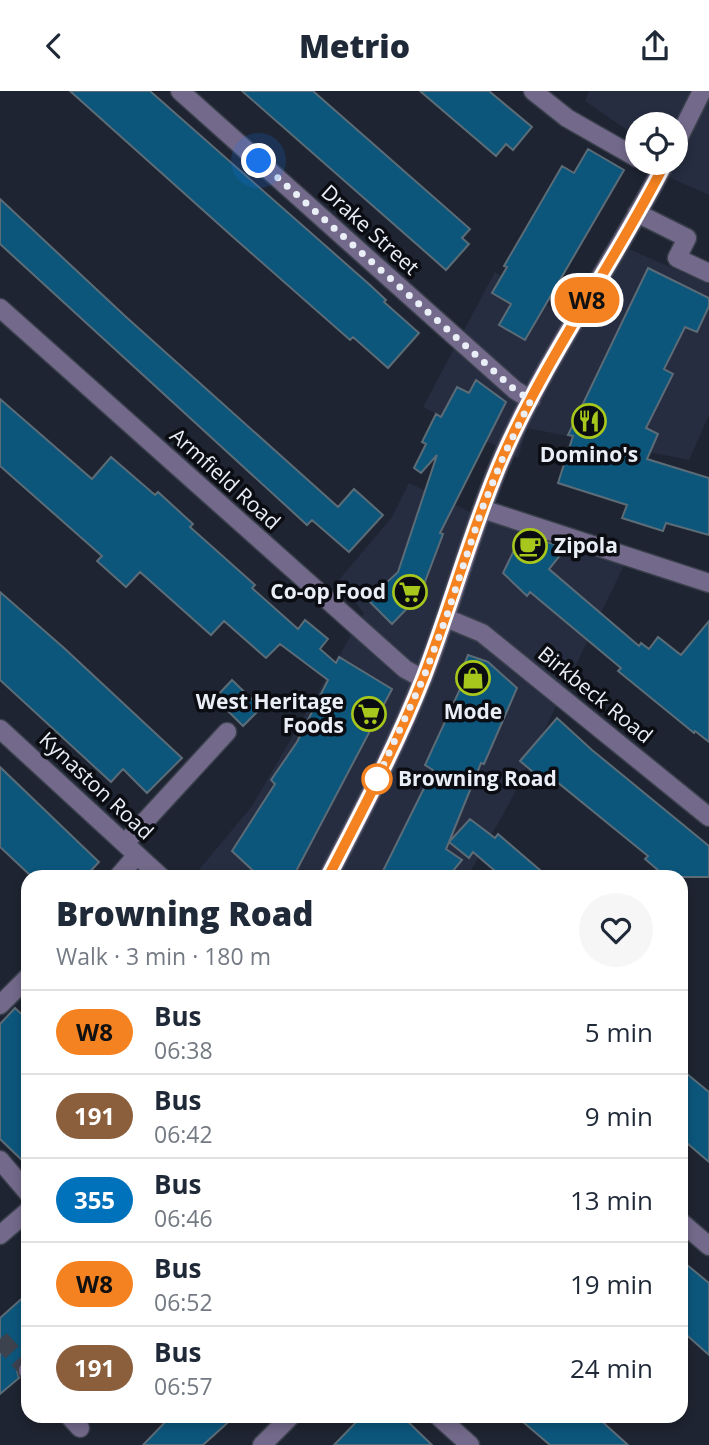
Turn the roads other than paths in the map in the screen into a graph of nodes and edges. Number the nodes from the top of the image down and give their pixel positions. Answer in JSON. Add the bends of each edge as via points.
{"nodes":[{"id":1,"x":180,"y":91,"type":"edge"},
{"id":2,"x":533,"y":91,"type":"edge"},
{"id":3,"x":702,"y":91,"type":"edge"},
{"id":4,"x":688,"y":119,"type":"edge"},
{"id":5,"x":625,"y":151,"type":"edge"},
{"id":6,"x":653,"y":175,"type":"edge"},
{"id":7,"x":637,"y":213,"type":"junction"},
{"id":8,"x":709,"y":273,"type":"edge"},
{"id":9,"x":0,"y":308,"type":"edge"},
{"id":10,"x":531,"y":400,"type":"junction"},
{"id":11,"x":482,"y":509,"type":"junction"},
{"id":12,"x":709,"y":583,"type":"edge"},
{"id":13,"x":446,"y":618,"type":"junction"},
{"id":14,"x":423,"y":679,"type":"junction"},
{"id":15,"x":0,"y":729,"type":"edge"},
{"id":16,"x":227,"y":732,"type":"dead end"},
{"id":17,"x":709,"y":817,"type":"edge"},
{"id":18,"x":131,"y":849,"type":"junction"},
{"id":19,"x":121,"y":870,"type":"edge"},
{"id":20,"x":154,"y":870,"type":"edge"},
{"id":21,"x":332,"y":870,"type":"edge"},
{"id":22,"x":21,"y":984,"type":"edge"},
{"id":23,"x":1,"y":1003,"type":"edge"},
{"id":24,"x":0,"y":1160,"type":"edge"},
{"id":25,"x":21,"y":1185,"type":"edge"},
{"id":26,"x":21,"y":1221,"type":"edge"},
{"id":27,"x":688,"y":1228,"type":"edge"},
{"id":28,"x":0,"y":1235,"type":"edge"},
{"id":29,"x":709,"y":1245,"type":"edge"},
{"id":30,"x":284,"y":1423,"type":"edge"},
{"id":31,"x":446,"y":1423,"type":"edge"},
{"id":32,"x":262,"y":1445,"type":"edge"},
{"id":33,"x":470,"y":1445,"type":"edge"}],
"edges":[{"from":1,"to":10,"type":"street","name":"Drake Street"},
{"from":2,"to":5,"type":"street","via":[[567,118]]},
{"from":3,"to":4,"type":"street"},
{"from":6,"to":7,"type":"street"},
{"from":7,"to":8,"type":"street","via":[[687,238],[677,258]]},
{"from":7,"to":10,"type":"street"},
{"from":9,"to":14,"type":"street","name":"Armfield Road","via":[[405,669]]},
{"from":10,"to":11,"type":"street"},
{"from":11,"to":12,"type":"street"},
{"from":11,"to":13,"type":"street"},
{"from":13,"to":14,"type":"street"},
{"from":13,"to":17,"type":"street","name":"Birkbeck Road","via":[[482,633]]},
{"from":14,"to":21,"type":"street"},
{"from":15,"to":18,"type":"street","name":"Kynaston Road"},
{"from":16,"to":18,"type":"street"},
{"from":18,"to":19,"type":"street"},
{"from":18,"to":20,"type":"street","name":"Kynaston Road"},
{"from":22,"to":23,"type":"street"},
{"from":24,"to":25,"type":"street"},
{"from":26,"to":28,"type":"street"},
{"from":27,"to":29,"type":"street"},
{"from":30,"to":32,"type":"street"},
{"from":31,"to":33,"type":"street"}]}
